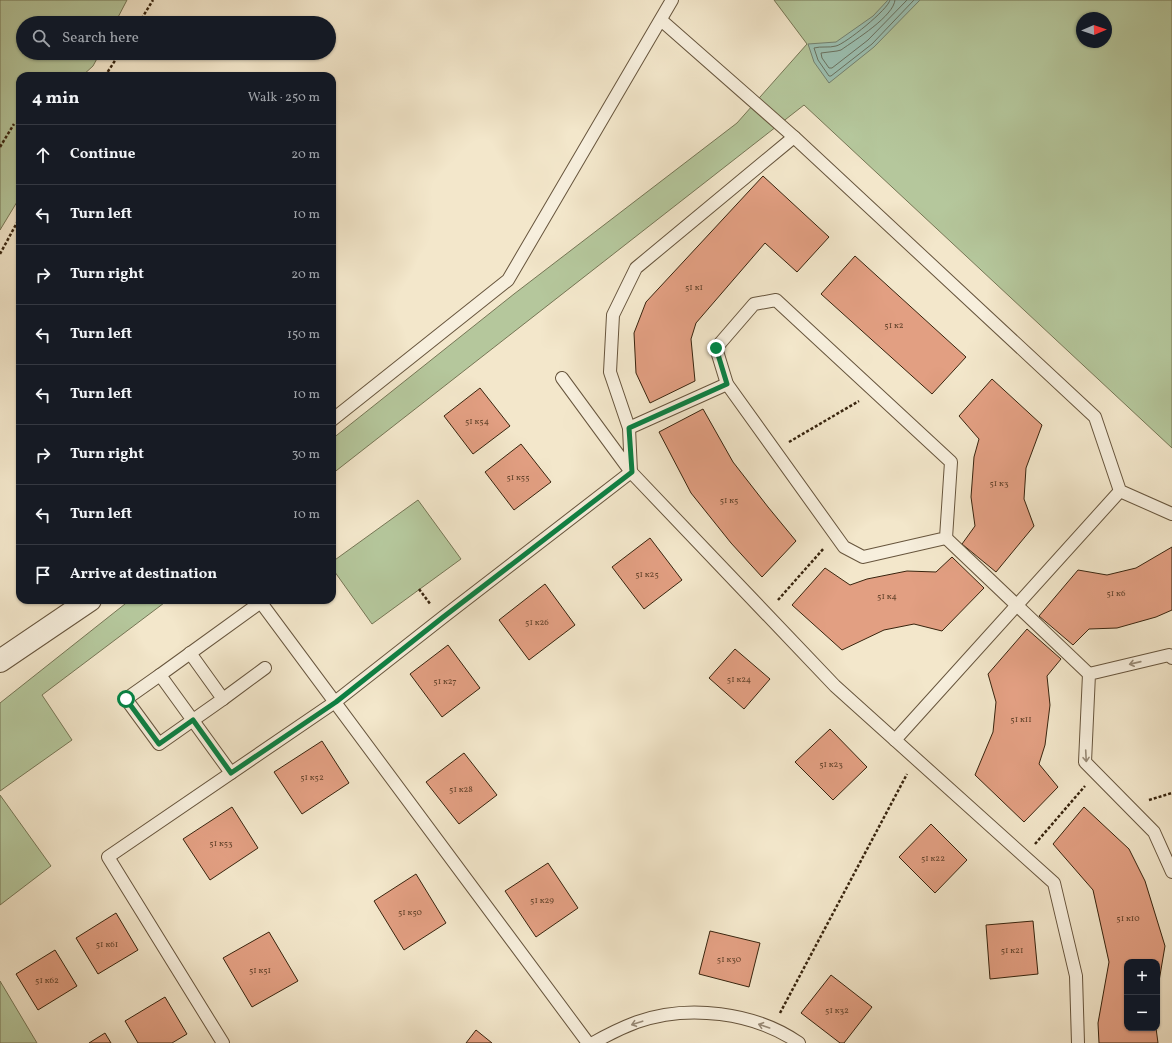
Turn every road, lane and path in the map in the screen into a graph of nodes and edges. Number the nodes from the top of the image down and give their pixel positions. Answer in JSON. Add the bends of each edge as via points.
{"nodes":[{"id":1,"x":153,"y":0,"type":"edge"},
{"id":2,"x":672,"y":0,"type":"edge"},
{"id":3,"x":143,"y":16,"type":"edge"},
{"id":4,"x":661,"y":20,"type":"junction"},
{"id":5,"x":115,"y":60,"type":"edge"},
{"id":6,"x":108,"y":72,"type":"edge"},
{"id":7,"x":14,"y":124,"type":"dead end"},
{"id":8,"x":794,"y":137,"type":"junction"},
{"id":9,"x":0,"y":147,"type":"edge"},
{"id":10,"x":16,"y":224,"type":"edge"},
{"id":11,"x":0,"y":254,"type":"edge"},
{"id":12,"x":562,"y":378,"type":"dead end"},
{"id":13,"x":727,"y":384,"type":"junction"},
{"id":14,"x":875,"y":391,"type":"junction"},
{"id":15,"x":336,"y":417,"type":"edge"},
{"id":16,"x":629,"y":428,"type":"junction"},
{"id":17,"x":775,"y":450,"type":"junction"},
{"id":18,"x":632,"y":472,"type":"junction"},
{"id":19,"x":1120,"y":491,"type":"junction"},
{"id":20,"x":1172,"y":514,"type":"edge"},
{"id":21,"x":836,"y":535,"type":"junction"},
{"id":22,"x":946,"y":538,"type":"junction"},
{"id":23,"x":84,"y":604,"type":"edge"},
{"id":24,"x":256,"y":604,"type":"edge"},
{"id":25,"x":262,"y":604,"type":"edge"},
{"id":26,"x":1017,"y":604,"type":"junction"},
{"id":27,"x":766,"y":614,"type":"junction"},
{"id":28,"x":190,"y":653,"type":"junction"},
{"id":29,"x":1172,"y":658,"type":"edge"},
{"id":30,"x":0,"y":661,"type":"edge"},
{"id":31,"x":265,"y":668,"type":"dead end"},
{"id":32,"x":160,"y":674,"type":"junction"},
{"id":33,"x":1089,"y":674,"type":"junction"},
{"id":34,"x":223,"y":698,"type":"junction"},
{"id":35,"x":336,"y":702,"type":"junction"},
{"id":36,"x":193,"y":720,"type":"junction"},
{"id":37,"x":894,"y":740,"type":"junction"},
{"id":38,"x":915,"y":758,"type":"junction"},
{"id":39,"x":231,"y":773,"type":"junction"},
{"id":40,"x":1096,"y":773,"type":"junction"},
{"id":41,"x":1172,"y":793,"type":"edge"},
{"id":42,"x":1129,"y":806,"type":"junction"},
{"id":43,"x":1025,"y":857,"type":"junction"},
{"id":44,"x":1172,"y":872,"type":"edge"},
{"id":45,"x":772,"y":1029,"type":"junction"},
{"id":46,"x":223,"y":1043,"type":"edge"},
{"id":47,"x":588,"y":1043,"type":"edge"},
{"id":48,"x":593,"y":1043,"type":"edge"},
{"id":49,"x":799,"y":1043,"type":"edge"},
{"id":50,"x":1078,"y":1043,"type":"edge"}],
"edges":[{"from":1,"to":3,"type":"path"},
{"from":2,"to":4,"type":"lane"},
{"from":4,"to":8,"type":"lane"},
{"from":4,"to":15,"type":"lane","via":[[508,280]]},
{"from":5,"to":6,"type":"path"},
{"from":7,"to":9,"type":"path"},
{"from":8,"to":16,"type":"lane","via":[[636,268],[613,315],[610,372]]},
{"from":8,"to":19,"type":"lane","via":[[1095,418]]},
{"from":10,"to":11,"type":"path"},
{"from":12,"to":18,"type":"lane"},
{"from":13,"to":14,"type":"lane","via":[[716,348],[754,304],[776,300]]},
{"from":13,"to":16,"type":"lane"},
{"from":13,"to":17,"type":"lane"},
{"from":14,"to":17,"type":"path"},
{"from":14,"to":22,"type":"lane","via":[[951,462]]},
{"from":16,"to":18,"type":"lane"},
{"from":17,"to":21,"type":"lane"},
{"from":18,"to":27,"type":"lane"},
{"from":18,"to":35,"type":"lane"},
{"from":19,"to":20,"type":"lane"},
{"from":19,"to":26,"type":"lane"},
{"from":21,"to":22,"type":"lane","via":[[844,547],[863,557]]},
{"from":21,"to":27,"type":"path"},
{"from":22,"to":26,"type":"lane"},
{"from":23,"to":30,"type":"street"},
{"from":24,"to":28,"type":"lane"},
{"from":25,"to":35,"type":"lane"},
{"from":26,"to":33,"type":"lane"},
{"from":26,"to":37,"type":"lane"},
{"from":27,"to":37,"type":"lane","via":[[835,686]]},
{"from":28,"to":32,"type":"lane"},
{"from":28,"to":34,"type":"lane"},
{"from":29,"to":33,"type":"lane","one_way":true,"via":[[1169,656]]},
{"from":31,"to":34,"type":"lane"},
{"from":32,"to":36,"type":"lane"},
{"from":32,"to":36,"type":"lane","via":[[126,699],[131,706],[159,744]]},
{"from":33,"to":40,"type":"lane","one_way":true,"via":[[1085,762]]},
{"from":34,"to":36,"type":"lane"},
{"from":35,"to":39,"type":"lane"},
{"from":35,"to":47,"type":"lane"},
{"from":36,"to":39,"type":"lane"},
{"from":37,"to":38,"type":"lane"},
{"from":38,"to":43,"type":"lane"},
{"from":38,"to":45,"type":"path"},
{"from":39,"to":46,"type":"lane","via":[[108,856]]},
{"from":40,"to":42,"type":"lane"},
{"from":40,"to":43,"type":"path"},
{"from":41,"to":42,"type":"path"},
{"from":42,"to":44,"type":"lane","via":[[1154,832]]},
{"from":43,"to":50,"type":"lane","via":[[1054,883],[1076,976]]},
{"from":45,"to":48,"type":"lane","one_way":true,"via":[[726,1016],[692,1013],[665,1015],[638,1022]]},
{"from":45,"to":49,"type":"lane"}]}
